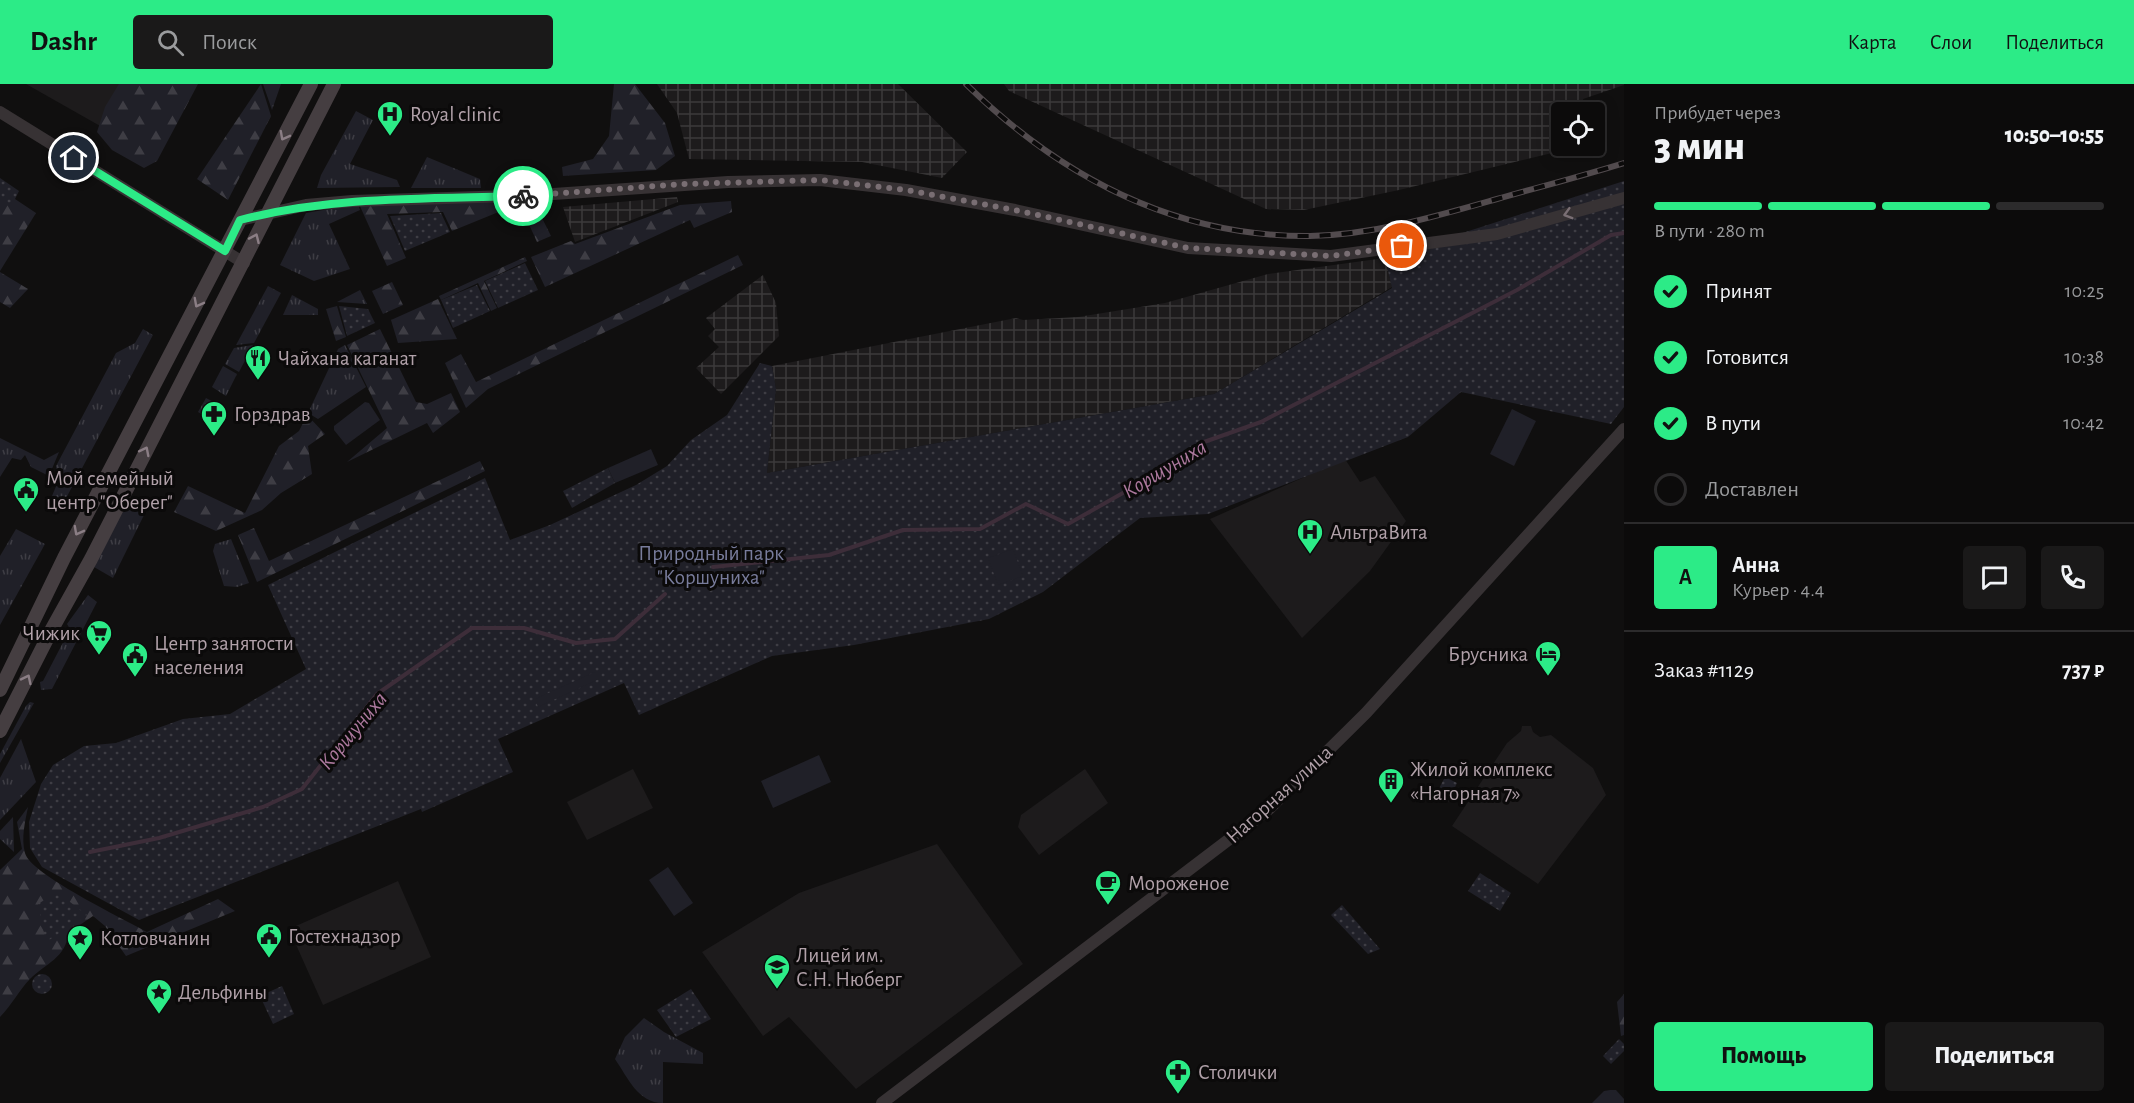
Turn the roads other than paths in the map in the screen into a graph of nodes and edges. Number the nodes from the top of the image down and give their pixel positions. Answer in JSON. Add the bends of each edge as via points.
{"nodes":[{"id":1,"x":311,"y":84,"type":"edge"},
{"id":2,"x":334,"y":84,"type":"edge"},
{"id":3,"x":0,"y":112,"type":"edge"},
{"id":4,"x":1624,"y":198,"type":"edge"},
{"id":5,"x":266,"y":214,"type":"junction"},
{"id":6,"x":240,"y":220,"type":"junction"},
{"id":7,"x":225,"y":251,"type":"junction"},
{"id":8,"x":244,"y":263,"type":"junction"},
{"id":9,"x":1624,"y":429,"type":"edge"},
{"id":10,"x":0,"y":690,"type":"edge"},
{"id":11,"x":0,"y":731,"type":"edge"},
{"id":12,"x":882,"y":1103,"type":"edge"}],
"edges":[{"from":1,"to":6,"type":"main road","one_way":true},
{"from":2,"to":5,"type":"main road"},
{"from":3,"to":7,"type":"street"},
{"from":4,"to":5,"type":"street","one_way":true,"via":[[1497,234],[1331,256],[1188,248],[1015,210],[906,190],[820,180],[352,201]]},
{"from":5,"to":6,"type":"street"},
{"from":8,"to":5,"type":"main road","one_way":true},
{"from":6,"to":7,"type":"main road"},
{"from":7,"to":8,"type":"street"},
{"from":7,"to":10,"type":"main road","one_way":true,"via":[[64,558]]},
{"from":11,"to":8,"type":"main road","one_way":true},
{"from":9,"to":12,"type":"street","name":"Нагорная улица","via":[[1366,713],[1269,809]]}]}
